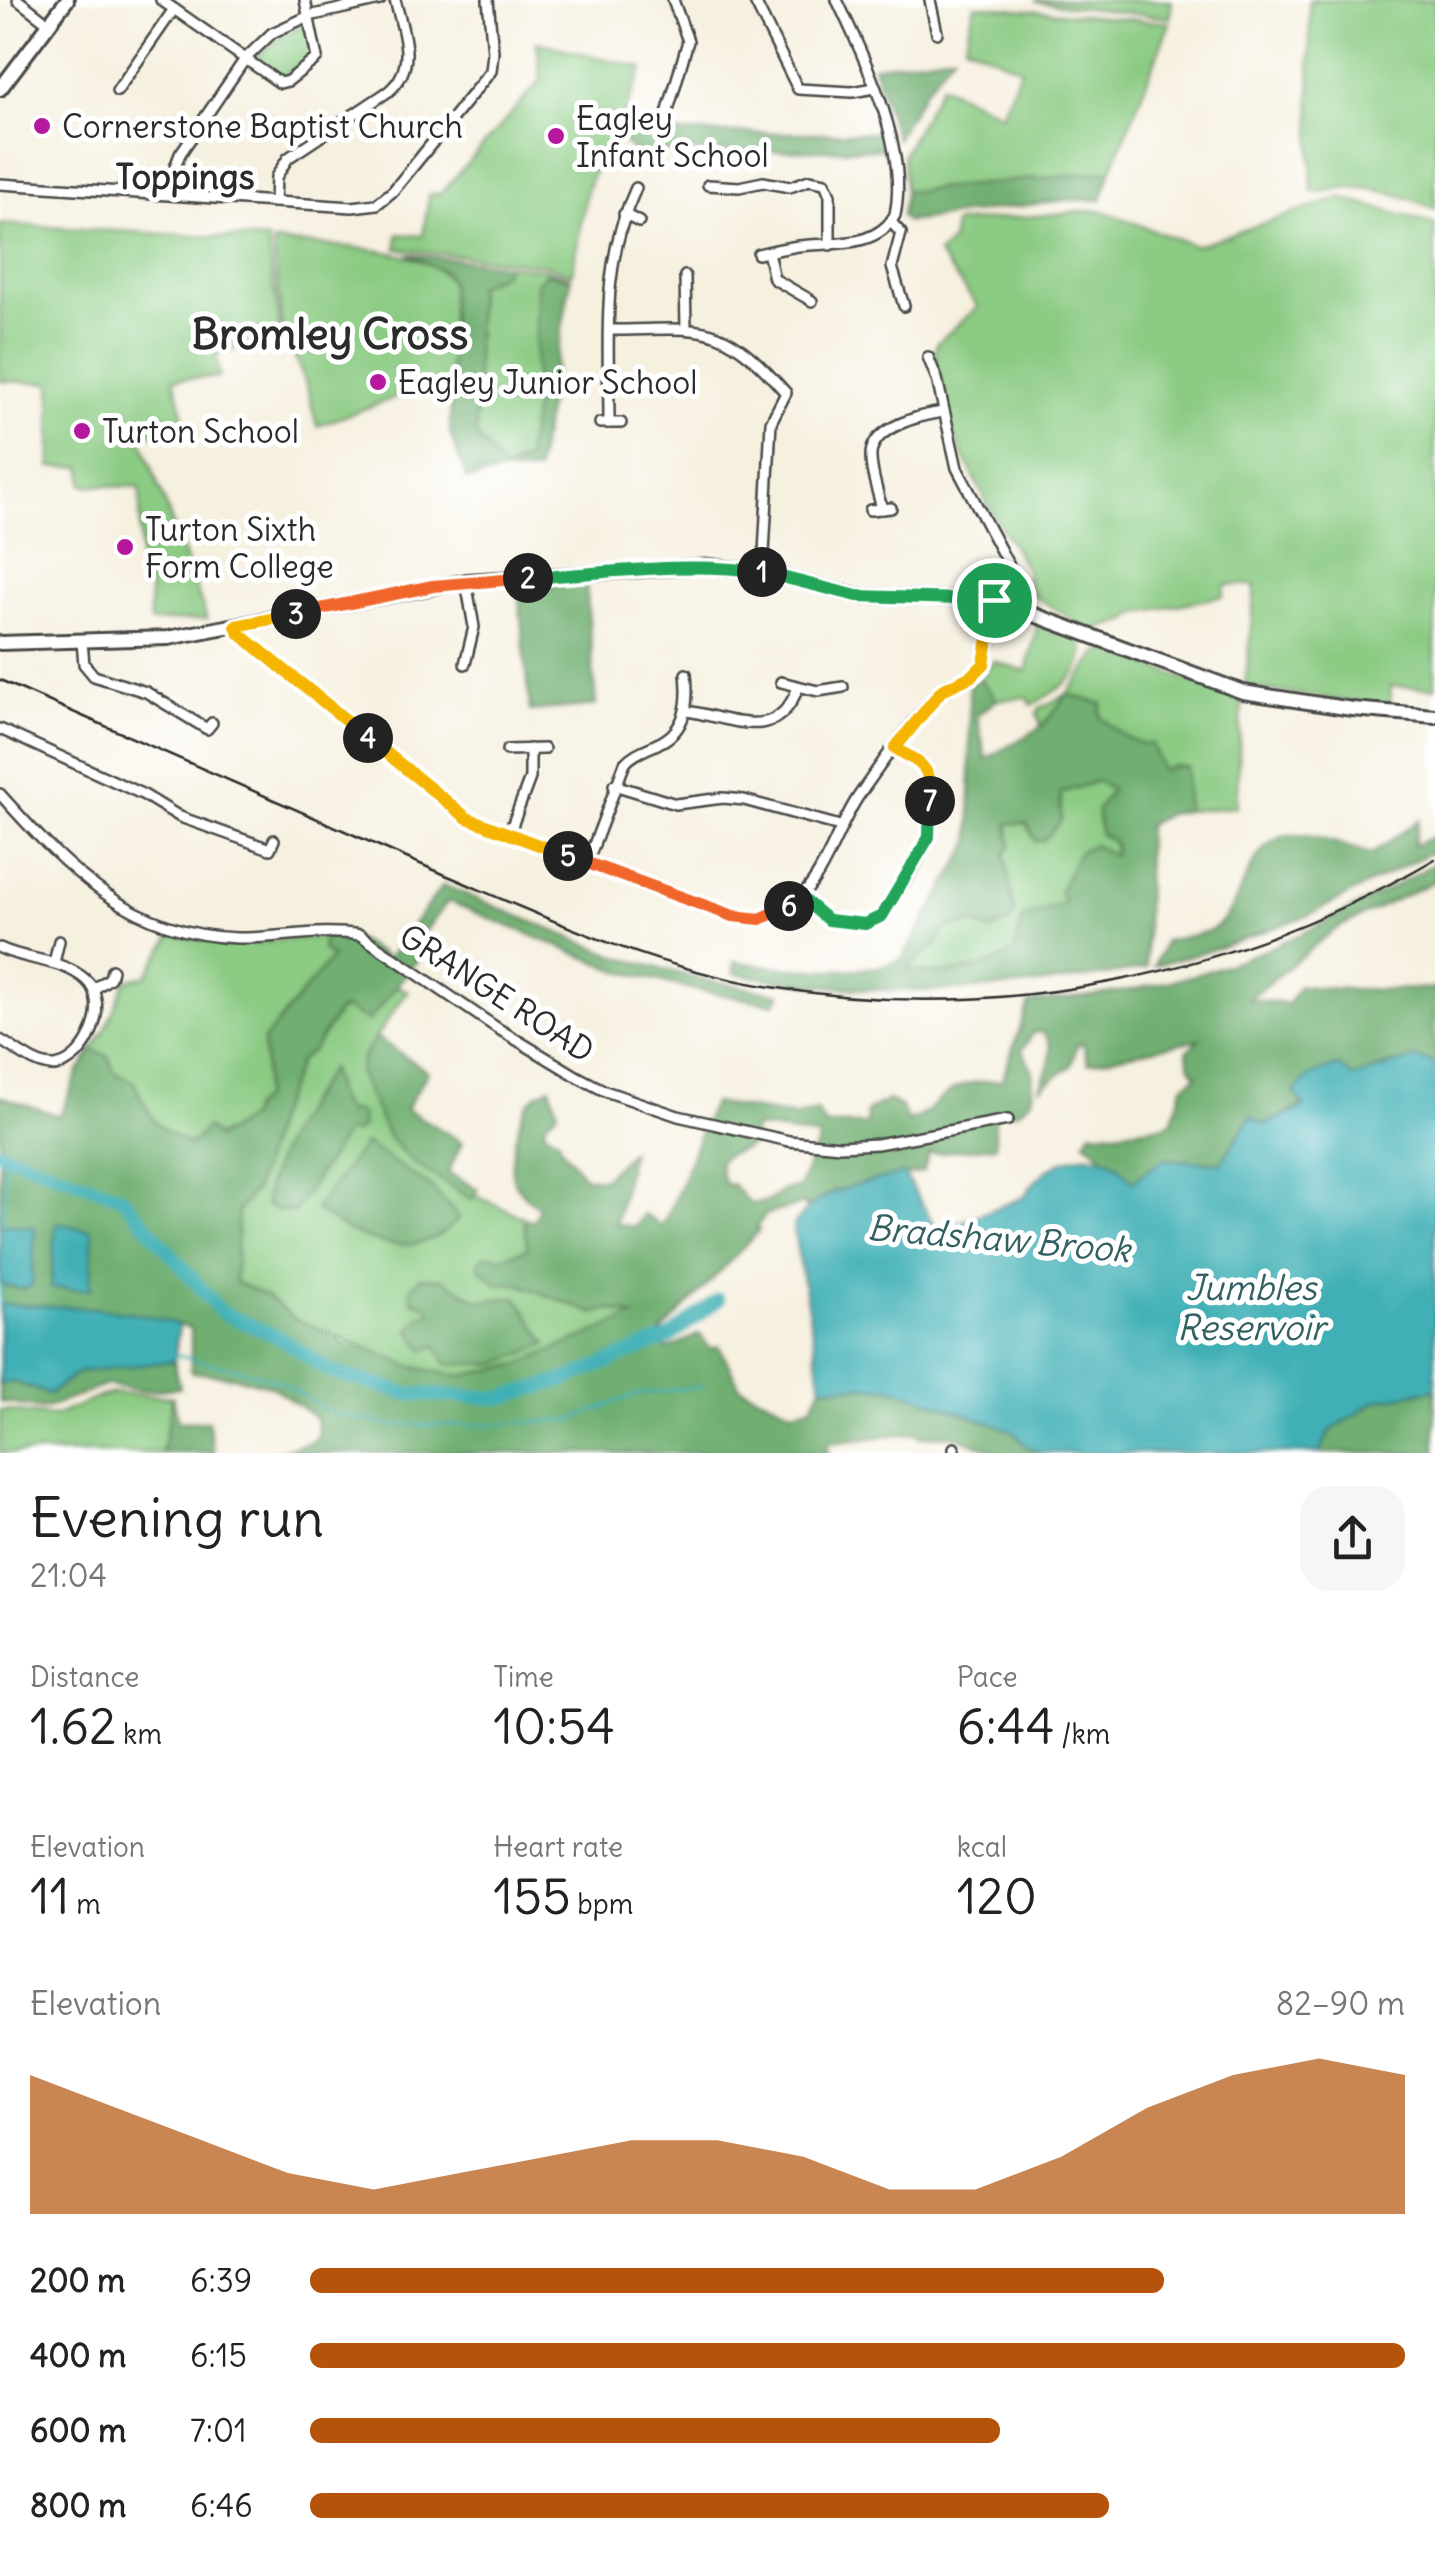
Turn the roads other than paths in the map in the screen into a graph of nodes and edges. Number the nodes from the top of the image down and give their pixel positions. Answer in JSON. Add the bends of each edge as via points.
{"nodes":[{"id":1,"x":18,"y":0,"type":"edge"},
{"id":2,"x":67,"y":0,"type":"edge"},
{"id":3,"x":161,"y":0,"type":"edge"},
{"id":4,"x":306,"y":0,"type":"edge"},
{"id":5,"x":380,"y":0,"type":"edge"},
{"id":6,"x":396,"y":0,"type":"edge"},
{"id":7,"x":488,"y":0,"type":"edge"},
{"id":8,"x":673,"y":0,"type":"edge"},
{"id":9,"x":754,"y":0,"type":"edge"},
{"id":10,"x":837,"y":0,"type":"edge"},
{"id":11,"x":930,"y":0,"type":"edge"},
{"id":12,"x":174,"y":9,"type":"junction"},
{"id":13,"x":309,"y":16,"type":"junction"},
{"id":14,"x":49,"y":24,"type":"junction"},
{"id":15,"x":936,"y":33,"type":"dead end"},
{"id":16,"x":246,"y":59,"type":"junction"},
{"id":17,"x":874,"y":88,"type":"junction"},
{"id":18,"x":0,"y":89,"type":"edge"},
{"id":19,"x":117,"y":90,"type":"dead end"},
{"id":20,"x":663,"y":128,"type":"dead end"},
{"id":21,"x":0,"y":184,"type":"edge"},
{"id":22,"x":708,"y":186,"type":"dead end"},
{"id":23,"x":636,"y":188,"type":"dead end"},
{"id":24,"x":173,"y":195,"type":"junction"},
{"id":25,"x":274,"y":202,"type":"junction"},
{"id":26,"x":624,"y":214,"type":"junction"},
{"id":27,"x":639,"y":222,"type":"dead end"},
{"id":28,"x":891,"y":222,"type":"junction"},
{"id":29,"x":830,"y":245,"type":"junction"},
{"id":30,"x":699,"y":276,"type":"dead end"},
{"id":31,"x":810,"y":285,"type":"dead end"},
{"id":32,"x":904,"y":306,"type":"dead end"},
{"id":33,"x":686,"y":328,"type":"junction"},
{"id":34,"x":609,"y":330,"type":"junction"},
{"id":35,"x":928,"y":358,"type":"dead end"},
{"id":36,"x":943,"y":412,"type":"junction"},
{"id":37,"x":621,"y":423,"type":"dead end"},
{"id":38,"x":870,"y":510,"type":"dead end"},
{"id":39,"x":763,"y":572,"type":"junction"},
{"id":40,"x":466,"y":581,"type":"junction"},
{"id":41,"x":994,"y":600,"type":"junction"},
{"id":42,"x":1012,"y":605,"type":"junction"},
{"id":43,"x":236,"y":626,"type":"junction"},
{"id":44,"x":82,"y":642,"type":"junction"},
{"id":45,"x":0,"y":643,"type":"edge"},
{"id":46,"x":464,"y":664,"type":"dead end"},
{"id":47,"x":701,"y":681,"type":"dead end"},
{"id":48,"x":781,"y":682,"type":"dead end"},
{"id":49,"x":798,"y":687,"type":"junction"},
{"id":50,"x":843,"y":687,"type":"dead end"},
{"id":51,"x":686,"y":711,"type":"junction"},
{"id":52,"x":1435,"y":716,"type":"edge"},
{"id":53,"x":212,"y":724,"type":"dead end"},
{"id":54,"x":0,"y":729,"type":"edge"},
{"id":55,"x":895,"y":748,"type":"junction"},
{"id":56,"x":544,"y":749,"type":"dead end"},
{"id":57,"x":507,"y":750,"type":"dead end"},
{"id":58,"x":530,"y":750,"type":"junction"},
{"id":59,"x":614,"y":786,"type":"junction"},
{"id":60,"x":0,"y":794,"type":"edge"},
{"id":61,"x":840,"y":826,"type":"junction"},
{"id":62,"x":509,"y":834,"type":"junction"},
{"id":63,"x":274,"y":840,"type":"dead end"},
{"id":64,"x":587,"y":862,"type":"junction"},
{"id":65,"x":801,"y":897,"type":"junction"},
{"id":66,"x":60,"y":940,"type":"dead end"},
{"id":67,"x":0,"y":948,"type":"edge"},
{"id":68,"x":54,"y":963,"type":"junction"},
{"id":69,"x":114,"y":974,"type":"dead end"},
{"id":70,"x":94,"y":989,"type":"junction"},
{"id":71,"x":0,"y":1040,"type":"edge"},
{"id":72,"x":1008,"y":1120,"type":"dead end"}],
"edges":[{"from":1,"to":14,"type":"street"},
{"from":2,"to":14,"type":"main road"},
{"from":3,"to":12,"type":"street"},
{"from":4,"to":13,"type":"street"},
{"from":5,"to":13,"type":"street"},
{"from":6,"to":25,"type":"street","via":[[408,57],[400,80],[288,158],[276,178]]},
{"from":7,"to":25,"type":"street","via":[[491,71],[393,191],[364,207]]},
{"from":8,"to":20,"type":"street","via":[[687,51]]},
{"from":9,"to":17,"type":"street","via":[[798,89]]},
{"from":10,"to":17,"type":"street"},
{"from":11,"to":15,"type":"street"},
{"from":12,"to":16,"type":"street"},
{"from":12,"to":19,"type":"street"},
{"from":13,"to":16,"type":"street","via":[[272,33]]},
{"from":13,"to":16,"type":"street","via":[[317,58],[288,81],[280,83]]},
{"from":14,"to":18,"type":"main road"},
{"from":16,"to":24,"type":"street","via":[[180,154]]},
{"from":17,"to":28,"type":"street","via":[[896,167]]},
{"from":21,"to":24,"type":"street"},
{"from":22,"to":29,"type":"street","via":[[825,183]]},
{"from":23,"to":26,"type":"street"},
{"from":24,"to":25,"type":"street"},
{"from":26,"to":27,"type":"street"},
{"from":26,"to":34,"type":"street","via":[[612,254]]},
{"from":28,"to":29,"type":"street","via":[[850,244]]},
{"from":28,"to":32,"type":"street","via":[[901,233],[892,267]]},
{"from":29,"to":31,"type":"street","via":[[763,253],[774,279],[808,298]]},
{"from":30,"to":33,"type":"street","via":[[683,276]]},
{"from":33,"to":34,"type":"street"},
{"from":33,"to":39,"type":"street","via":[[748,353],[786,393],[771,422]]},
{"from":34,"to":37,"type":"street","via":[[604,423]]},
{"from":35,"to":36,"type":"street"},
{"from":36,"to":38,"type":"street","via":[[913,419],[872,446],[886,508]]},
{"from":36,"to":42,"type":"street","via":[[965,490],[1016,578]]},
{"from":39,"to":40,"type":"main road","via":[[689,566]]},
{"from":39,"to":41,"type":"main road","via":[[857,596]]},
{"from":40,"to":43,"type":"main road"},
{"from":40,"to":46,"type":"street","via":[[474,627]]},
{"from":41,"to":42,"type":"main road"},
{"from":41,"to":55,"type":"street","via":[[984,664],[942,690]]},
{"from":42,"to":52,"type":"main road","via":[[1243,692]]},
{"from":43,"to":44,"type":"main road"},
{"from":43,"to":62,"type":"street","via":[[457,810]]},
{"from":44,"to":45,"type":"main road"},
{"from":44,"to":53,"type":"street","via":[[84,664],[94,676],[156,697],[207,729]]},
{"from":47,"to":51,"type":"street","via":[[686,678]]},
{"from":48,"to":49,"type":"street"},
{"from":49,"to":50,"type":"street"},
{"from":49,"to":51,"type":"street","via":[[784,713],[761,724]]},
{"from":51,"to":59,"type":"street","via":[[667,738],[630,756]]},
{"from":54,"to":63,"type":"street","via":[[189,820],[270,849]]},
{"from":55,"to":61,"type":"street"},
{"from":55,"to":65,"type":"street","via":[[926,769],[930,831],[888,910],[870,923],[834,921]]},
{"from":56,"to":58,"type":"street"},
{"from":57,"to":58,"type":"street"},
{"from":58,"to":62,"type":"street","via":[[530,778]]},
{"from":59,"to":61,"type":"street","via":[[676,804],[744,800]]},
{"from":59,"to":64,"type":"street"},
{"from":60,"to":72,"type":"street","name":"GRANGE ROAD","via":[[54,852],[117,904],[151,922],[218,937],[360,935],[497,1028],[638,1104],[789,1141],[840,1146]]},
{"from":61,"to":65,"type":"street"},
{"from":62,"to":64,"type":"street"},
{"from":64,"to":65,"type":"street","via":[[742,918],[771,916]]},
{"from":66,"to":68,"type":"street"},
{"from":67,"to":68,"type":"street"},
{"from":68,"to":70,"type":"street"},
{"from":69,"to":70,"type":"street"},
{"from":70,"to":71,"type":"street","via":[[94,1020],[79,1054],[65,1063],[42,1064]]}]}
